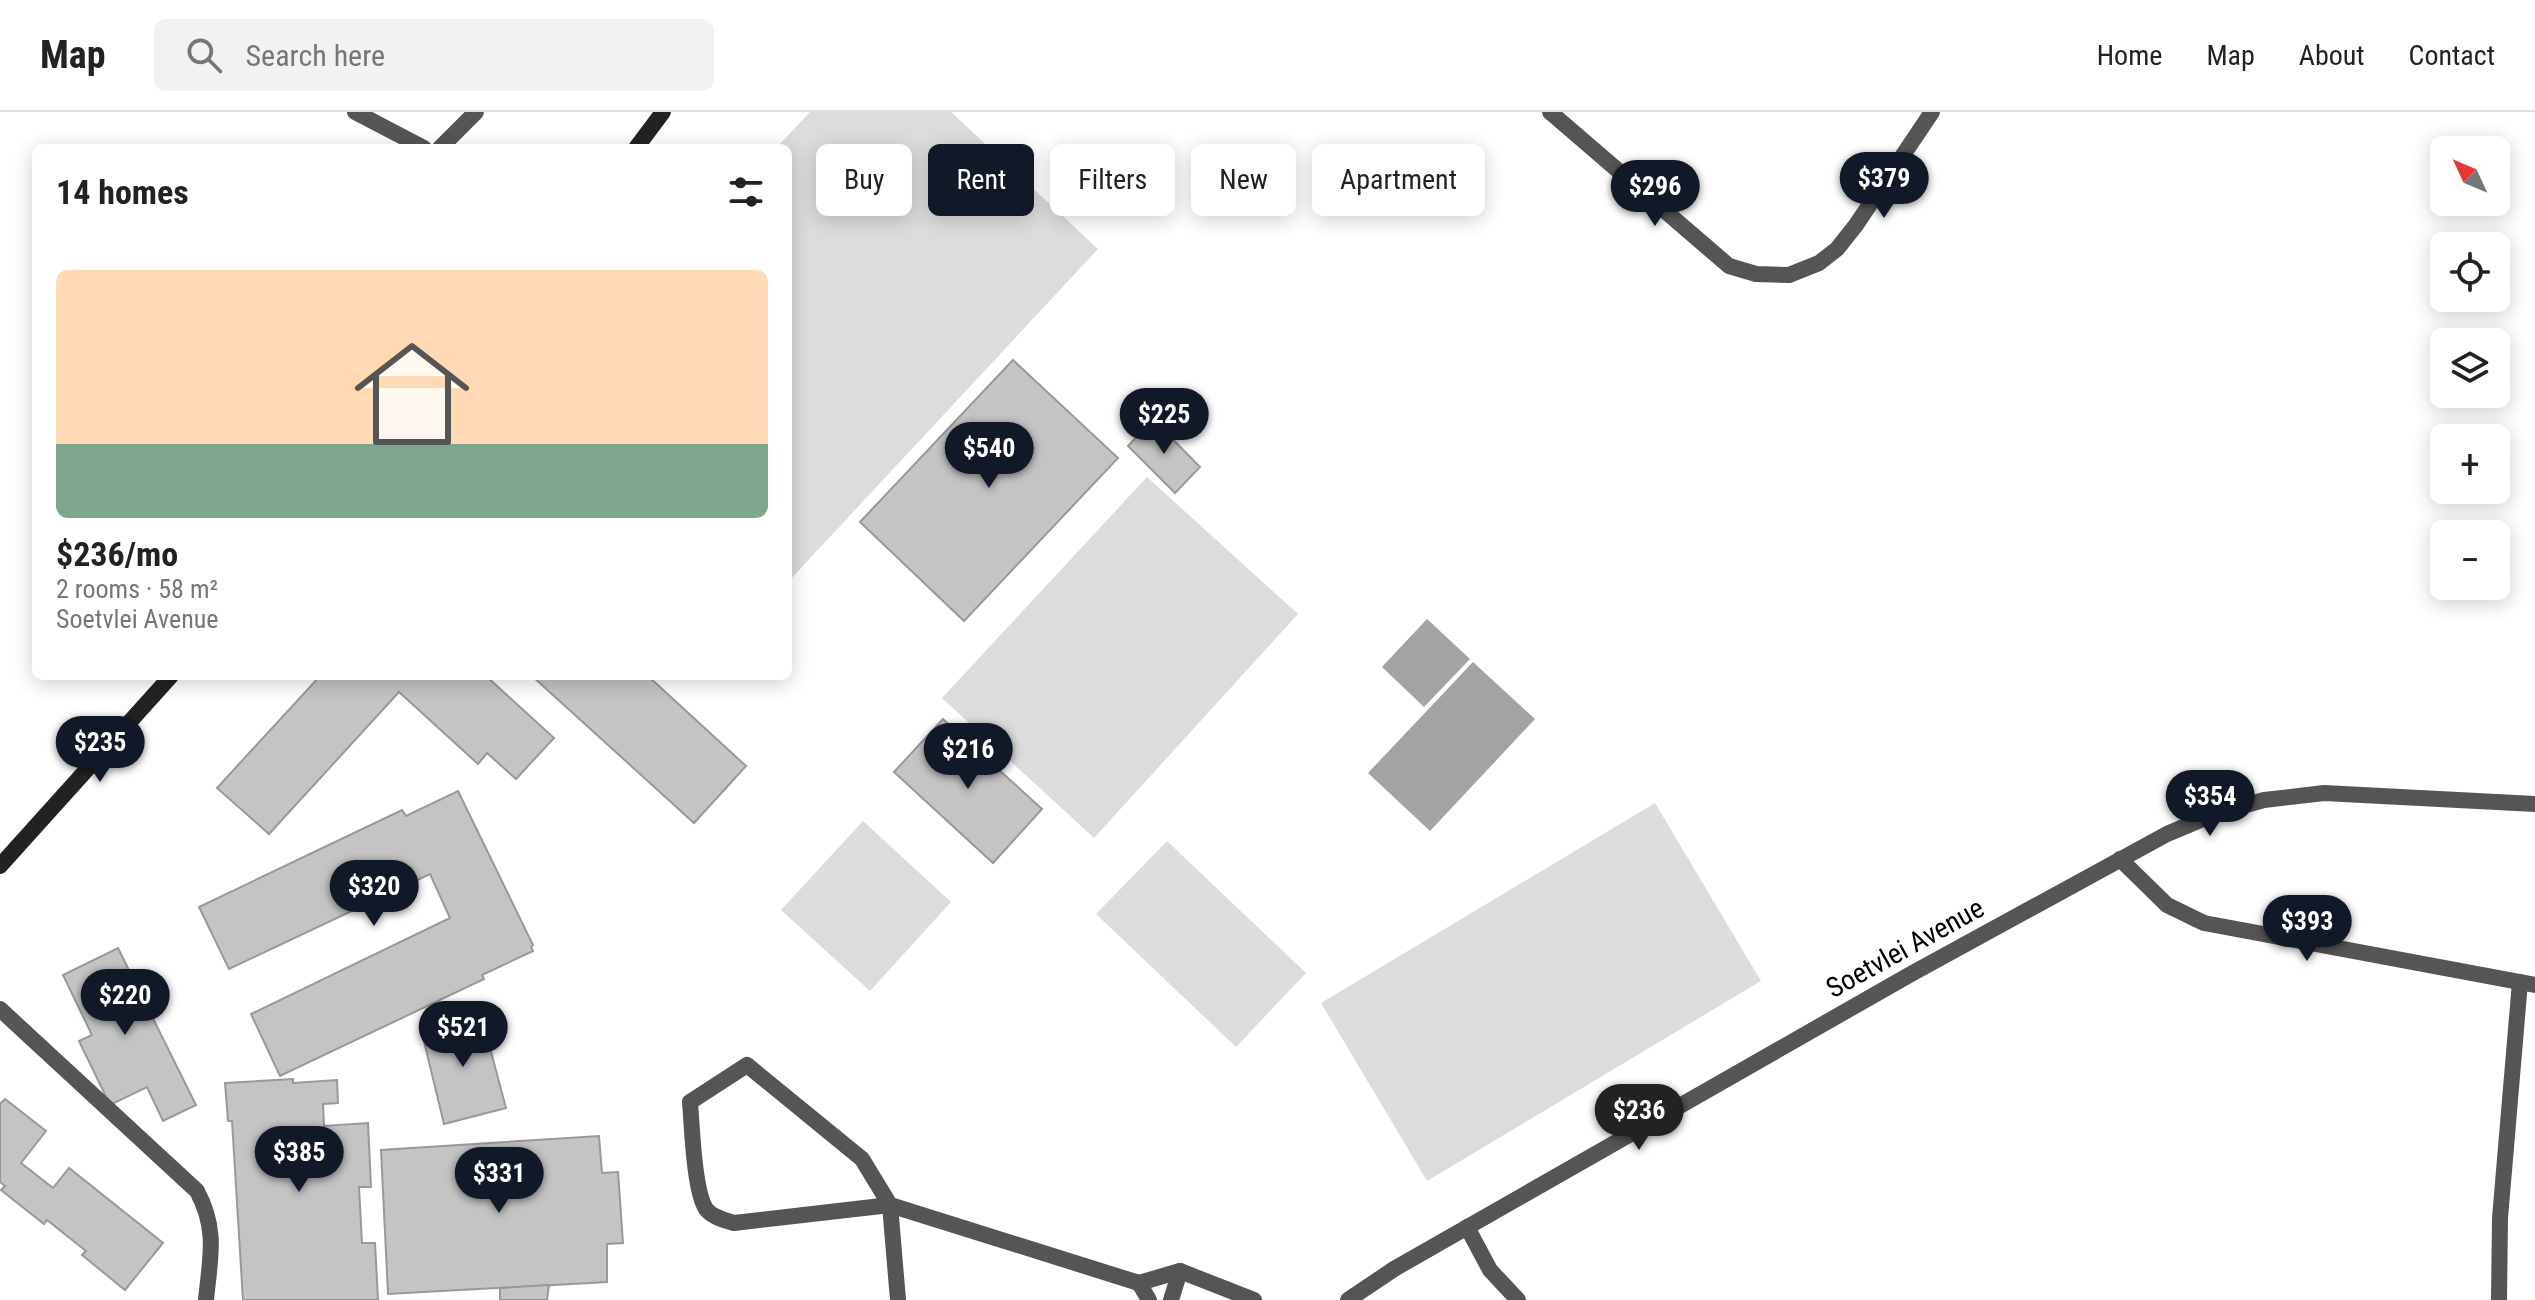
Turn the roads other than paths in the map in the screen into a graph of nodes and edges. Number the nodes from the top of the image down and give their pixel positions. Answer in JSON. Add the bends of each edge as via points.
{"nodes":[{"id":1,"x":355,"y":112,"type":"edge"},
{"id":2,"x":476,"y":112,"type":"edge"},
{"id":3,"x":663,"y":112,"type":"edge"},
{"id":4,"x":1550,"y":112,"type":"edge"},
{"id":5,"x":1932,"y":112,"type":"edge"},
{"id":6,"x":416,"y":144,"type":"edge"},
{"id":7,"x":444,"y":144,"type":"edge"},
{"id":8,"x":639,"y":144,"type":"edge"},
{"id":9,"x":167,"y":680,"type":"edge"},
{"id":10,"x":2535,"y":804,"type":"edge"},
{"id":11,"x":2120,"y":859,"type":"junction"},
{"id":12,"x":0,"y":866,"type":"edge"},
{"id":13,"x":2527,"y":984,"type":"edge"},
{"id":14,"x":0,"y":1009,"type":"edge"},
{"id":15,"x":890,"y":1205,"type":"junction"},
{"id":16,"x":1467,"y":1227,"type":"junction"},
{"id":17,"x":1180,"y":1271,"type":"junction"},
{"id":18,"x":1139,"y":1283,"type":"junction"},
{"id":19,"x":206,"y":1300,"type":"edge"},
{"id":20,"x":898,"y":1300,"type":"edge"},
{"id":21,"x":1149,"y":1300,"type":"edge"},
{"id":22,"x":1171,"y":1300,"type":"edge"},
{"id":23,"x":1254,"y":1300,"type":"edge"},
{"id":24,"x":1348,"y":1300,"type":"edge"},
{"id":25,"x":1518,"y":1300,"type":"edge"},
{"id":26,"x":2499,"y":1300,"type":"edge"}],
"edges":[{"from":1,"to":6,"type":"street"},
{"from":2,"to":7,"type":"street"},
{"from":3,"to":8,"type":"street"},
{"from":4,"to":5,"type":"street","via":[[1729,266],[1789,275],[1837,249]]},
{"from":9,"to":12,"type":"street"},
{"from":10,"to":11,"type":"street","name":"Soetvlei Avenue","via":[[2324,793],[2264,800],[2217,813]]},
{"from":11,"to":13,"type":"street","via":[[2167,905],[2204,923]]},
{"from":11,"to":16,"type":"street","name":"Soetvlei Avenue"},
{"from":13,"to":26,"type":"street","via":[[2500,1218]]},
{"from":14,"to":19,"type":"street","via":[[197,1191],[212,1230]]},
{"from":15,"to":15,"type":"street","via":[[734,1223],[716,1216],[699,1193],[690,1102],[747,1065],[862,1159]]},
{"from":15,"to":18,"type":"street"},
{"from":15,"to":20,"type":"street"},
{"from":16,"to":24,"type":"street","name":"Soetvlei Avenue"},
{"from":16,"to":25,"type":"street","via":[[1490,1270]]},
{"from":17,"to":18,"type":"street"},
{"from":17,"to":22,"type":"street"},
{"from":17,"to":23,"type":"street"},
{"from":18,"to":21,"type":"street"}]}
